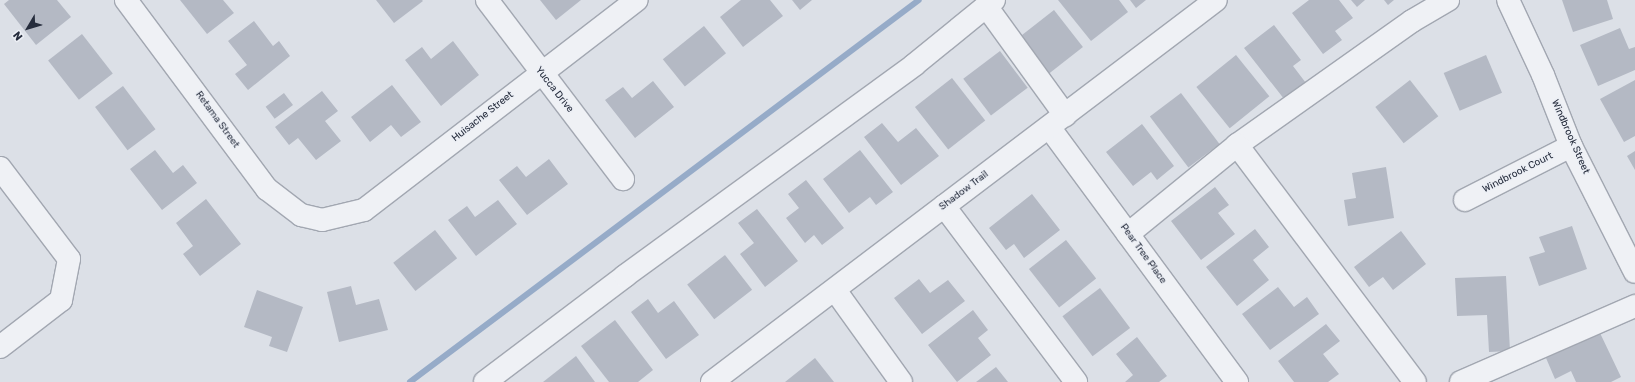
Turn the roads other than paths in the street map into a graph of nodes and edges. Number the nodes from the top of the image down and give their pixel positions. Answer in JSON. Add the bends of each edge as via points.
{"nodes":[{"id":1,"x":126,"y":0,"type":"edge"},
{"id":2,"x":486,"y":0,"type":"edge"},
{"id":3,"x":637,"y":0,"type":"edge"},
{"id":4,"x":1216,"y":0,"type":"edge"},
{"id":5,"x":1448,"y":0,"type":"edge"},
{"id":6,"x":1508,"y":0,"type":"edge"},
{"id":7,"x":990,"y":3,"type":"edge"},
{"id":8,"x":540,"y":72,"type":"junction"},
{"id":9,"x":1057,"y":121,"type":"junction"},
{"id":10,"x":1237,"y":145,"type":"junction"},
{"id":11,"x":1572,"y":146,"type":"junction"},
{"id":12,"x":0,"y":168,"type":"edge"},
{"id":13,"x":624,"y":179,"type":"dead end"},
{"id":14,"x":1465,"y":200,"type":"dead end"},
{"id":15,"x":944,"y":206,"type":"junction"},
{"id":16,"x":322,"y":220,"type":"joint"},
{"id":17,"x":1128,"y":234,"type":"junction"},
{"id":18,"x":1635,"y":272,"type":"edge"},
{"id":19,"x":835,"y":290,"type":"junction"},
{"id":20,"x":1635,"y":306,"type":"edge"},
{"id":21,"x":0,"y":347,"type":"edge"},
{"id":22,"x":721,"y":379,"type":"edge"},
{"id":23,"x":485,"y":382,"type":"edge"},
{"id":24,"x":901,"y":382,"type":"edge"},
{"id":25,"x":1076,"y":382,"type":"edge"},
{"id":26,"x":1237,"y":382,"type":"edge"},
{"id":27,"x":1414,"y":382,"type":"edge"},
{"id":28,"x":1461,"y":382,"type":"edge"}],
"edges":[{"from":1,"to":16,"type":"street","name":"Retama Street","via":[[267,189],[301,215]]},
{"from":2,"to":8,"type":"street","name":"Yucca Drive"},
{"from":3,"to":8,"type":"street","name":"Huisache Street"},
{"from":4,"to":9,"type":"street","name":"Shadow Trail"},
{"from":5,"to":10,"type":"street","via":[[1412,21]]},
{"from":6,"to":11,"type":"street","name":"Windbrook Street"},
{"from":7,"to":9,"type":"street","name":"Pear Tree Place"},
{"from":7,"to":23,"type":"street","via":[[914,65],[625,276]]},
{"from":8,"to":13,"type":"street","name":"Yucca Drive"},
{"from":8,"to":16,"type":"street","name":"Huisache Street","via":[[364,210]]},
{"from":9,"to":15,"type":"street","name":"Shadow Trail"},
{"from":9,"to":17,"type":"street","name":"Pear Tree Place"},
{"from":10,"to":17,"type":"street"},
{"from":10,"to":27,"type":"street"},
{"from":11,"to":14,"type":"street","name":"Windbrook Court"},
{"from":11,"to":18,"type":"street","name":"Windbrook Street"},
{"from":12,"to":21,"type":"street","via":[[69,259],[60,300]]},
{"from":15,"to":19,"type":"street","name":"Shadow Trail"},
{"from":15,"to":25,"type":"street"},
{"from":17,"to":26,"type":"street","name":"Pear Tree Place"},
{"from":19,"to":22,"type":"street","name":"Shadow Trail"},
{"from":19,"to":24,"type":"street"},
{"from":20,"to":28,"type":"street"}]}
